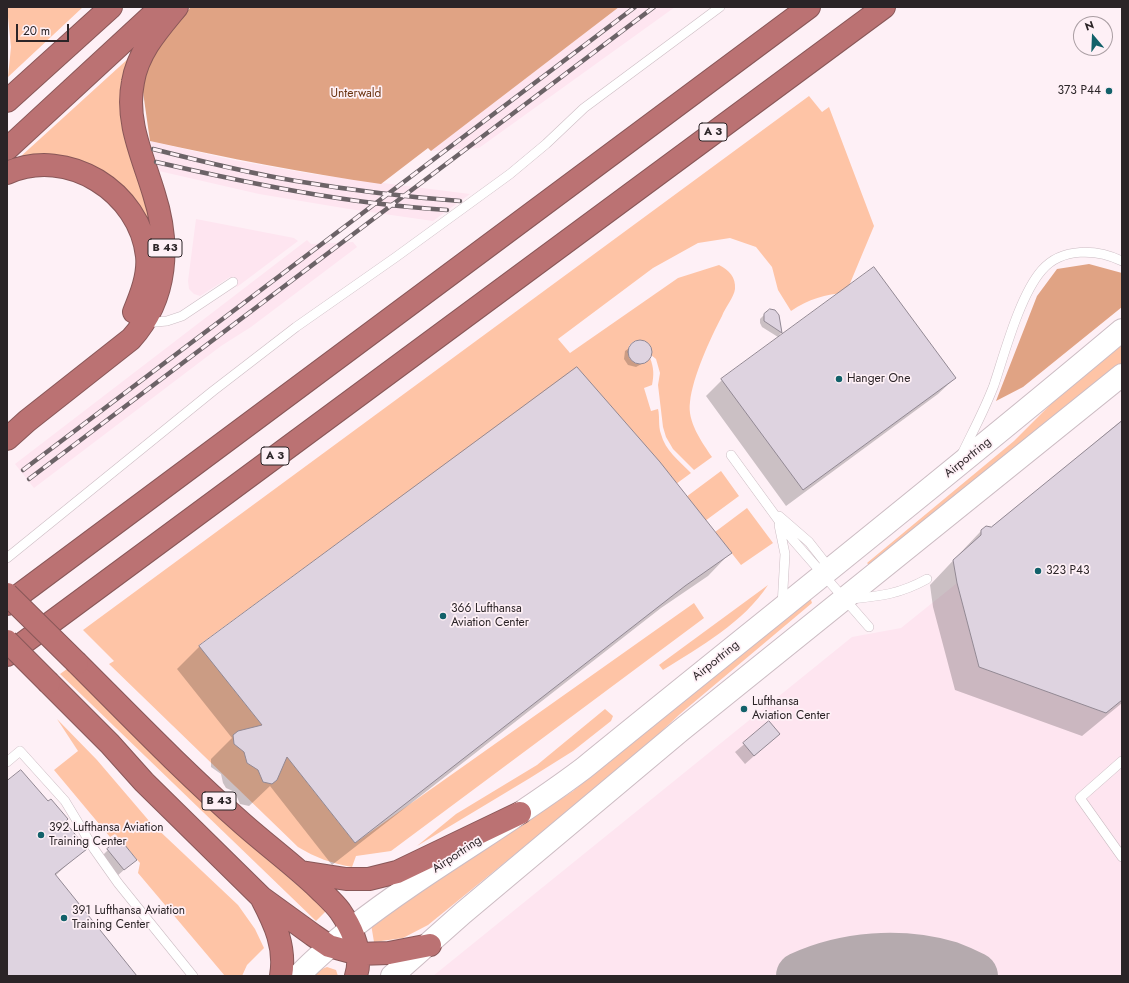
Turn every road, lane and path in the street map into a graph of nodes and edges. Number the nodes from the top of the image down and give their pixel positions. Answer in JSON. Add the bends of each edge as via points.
{"nodes":[{"id":1,"x":111,"y":7,"type":"edge"},
{"id":2,"x":161,"y":7,"type":"edge"},
{"id":3,"x":177,"y":7,"type":"edge"},
{"id":4,"x":720,"y":7,"type":"edge"},
{"id":5,"x":809,"y":7,"type":"edge"},
{"id":6,"x":884,"y":7,"type":"edge"},
{"id":7,"x":7,"y":101,"type":"edge"},
{"id":8,"x":7,"y":149,"type":"edge"},
{"id":9,"x":7,"y":173,"type":"edge"},
{"id":10,"x":1122,"y":261,"type":"edge"},
{"id":11,"x":233,"y":282,"type":"dead end"},
{"id":12,"x":144,"y":323,"type":"junction"},
{"id":13,"x":1122,"y":330,"type":"edge"},
{"id":14,"x":1122,"y":375,"type":"edge"},
{"id":15,"x":7,"y":421,"type":"edge"},
{"id":16,"x":7,"y":439,"type":"edge"},
{"id":17,"x":731,"y":455,"type":"dead end"},
{"id":18,"x":956,"y":468,"type":"junction"},
{"id":19,"x":769,"y":508,"type":"junction"},
{"id":20,"x":777,"y":518,"type":"junction"},
{"id":21,"x":7,"y":558,"type":"edge"},
{"id":22,"x":826,"y":572,"type":"junction"},
{"id":23,"x":927,"y":579,"type":"dead end"},
{"id":24,"x":7,"y":594,"type":"edge"},
{"id":25,"x":844,"y":599,"type":"junction"},
{"id":26,"x":7,"y":604,"type":"edge"},
{"id":27,"x":782,"y":607,"type":"junction"},
{"id":28,"x":869,"y":627,"type":"dead end"},
{"id":29,"x":7,"y":641,"type":"edge"},
{"id":30,"x":7,"y":655,"type":"edge"},
{"id":31,"x":1122,"y":761,"type":"edge"},
{"id":32,"x":7,"y":762,"type":"edge"},
{"id":33,"x":520,"y":813,"type":"junction"},
{"id":34,"x":1122,"y":840,"type":"edge"},
{"id":35,"x":1114,"y":846,"type":"junction"},
{"id":36,"x":1122,"y":857,"type":"edge"},
{"id":37,"x":301,"y":872,"type":"junction"},
{"id":38,"x":262,"y":898,"type":"junction"},
{"id":39,"x":351,"y":928,"type":"junction"},
{"id":40,"x":430,"y":945,"type":"junction"},
{"id":41,"x":329,"y":946,"type":"junction"},
{"id":42,"x":358,"y":954,"type":"junction"},
{"id":43,"x":193,"y":976,"type":"edge"},
{"id":44,"x":281,"y":976,"type":"edge"},
{"id":45,"x":298,"y":976,"type":"edge"},
{"id":46,"x":356,"y":976,"type":"edge"},
{"id":47,"x":392,"y":976,"type":"edge"}],
"edges":[{"from":1,"to":7,"type":"highway"},
{"from":2,"to":8,"type":"highway"},
{"from":3,"to":12,"type":"highway","number":"B 43","via":[[146,48],[137,66],[131,100],[136,138],[155,195],[165,250],[160,287]]},
{"from":4,"to":21,"type":"lane","via":[[584,108],[510,174],[296,327],[213,391]]},
{"from":5,"to":26,"type":"highway"},
{"from":6,"to":30,"type":"highway","number":"A 3"},
{"from":9,"to":15,"type":"highway","number":"B 43","via":[[42,165],[60,166],[78,170],[95,178],[126,203],[143,236],[147,258],[141,296],[123,330],[110,343]]},
{"from":10,"to":18,"type":"lane","via":[[1090,252],[1078,252],[1044,268],[1035,278],[1024,300],[992,390]]},
{"from":11,"to":12,"type":"lane","via":[[182,316],[167,322]]},
{"from":12,"to":16,"type":"highway","number":"B 43","via":[[131,339]]},
{"from":13,"to":18,"type":"street","name":"Airportring"},
{"from":14,"to":25,"type":"street"},
{"from":17,"to":19,"type":"lane"},
{"from":18,"to":22,"type":"street","name":"Airportring"},
{"from":19,"to":20,"type":"lane"},
{"from":19,"to":22,"type":"lane","via":[[809,542]]},
{"from":20,"to":22,"type":"lane","via":[[793,540]]},
{"from":20,"to":27,"type":"lane","via":[[785,554]]},
{"from":22,"to":25,"type":"lane"},
{"from":22,"to":27,"type":"street","name":"Airportring"},
{"from":23,"to":25,"type":"lane","via":[[888,596]]},
{"from":24,"to":37,"type":"highway","number":"B 43","bridge":true,"via":[[243,824]]},
{"from":25,"to":28,"type":"lane"},
{"from":25,"to":40,"type":"street","via":[[674,736],[463,913]]},
{"from":27,"to":33,"type":"street","name":"Airportring","via":[[584,768]]},
{"from":29,"to":38,"type":"highway","bridge":true,"via":[[110,744],[144,782]]},
{"from":31,"to":35,"type":"lane","via":[[1080,798]]},
{"from":32,"to":43,"type":"lane","via":[[20,751],[65,801],[118,883]]},
{"from":33,"to":37,"type":"highway","via":[[397,872],[369,879],[346,879]]},
{"from":33,"to":39,"type":"street","name":"Airportring"},
{"from":34,"to":35,"type":"lane"},
{"from":35,"to":36,"type":"lane"},
{"from":37,"to":39,"type":"highway","number":"B 43","via":[[339,910]]},
{"from":38,"to":41,"type":"highway"},
{"from":38,"to":44,"type":"highway","via":[[280,941]]},
{"from":39,"to":41,"type":"street","name":"Airportring"},
{"from":39,"to":42,"type":"highway"},
{"from":40,"to":42,"type":"highway","via":[[384,954]]},
{"from":40,"to":47,"type":"street"},
{"from":41,"to":42,"type":"highway"},
{"from":41,"to":45,"type":"street","name":"Airportring"},
{"from":42,"to":46,"type":"highway","via":[[359,966]]}]}
